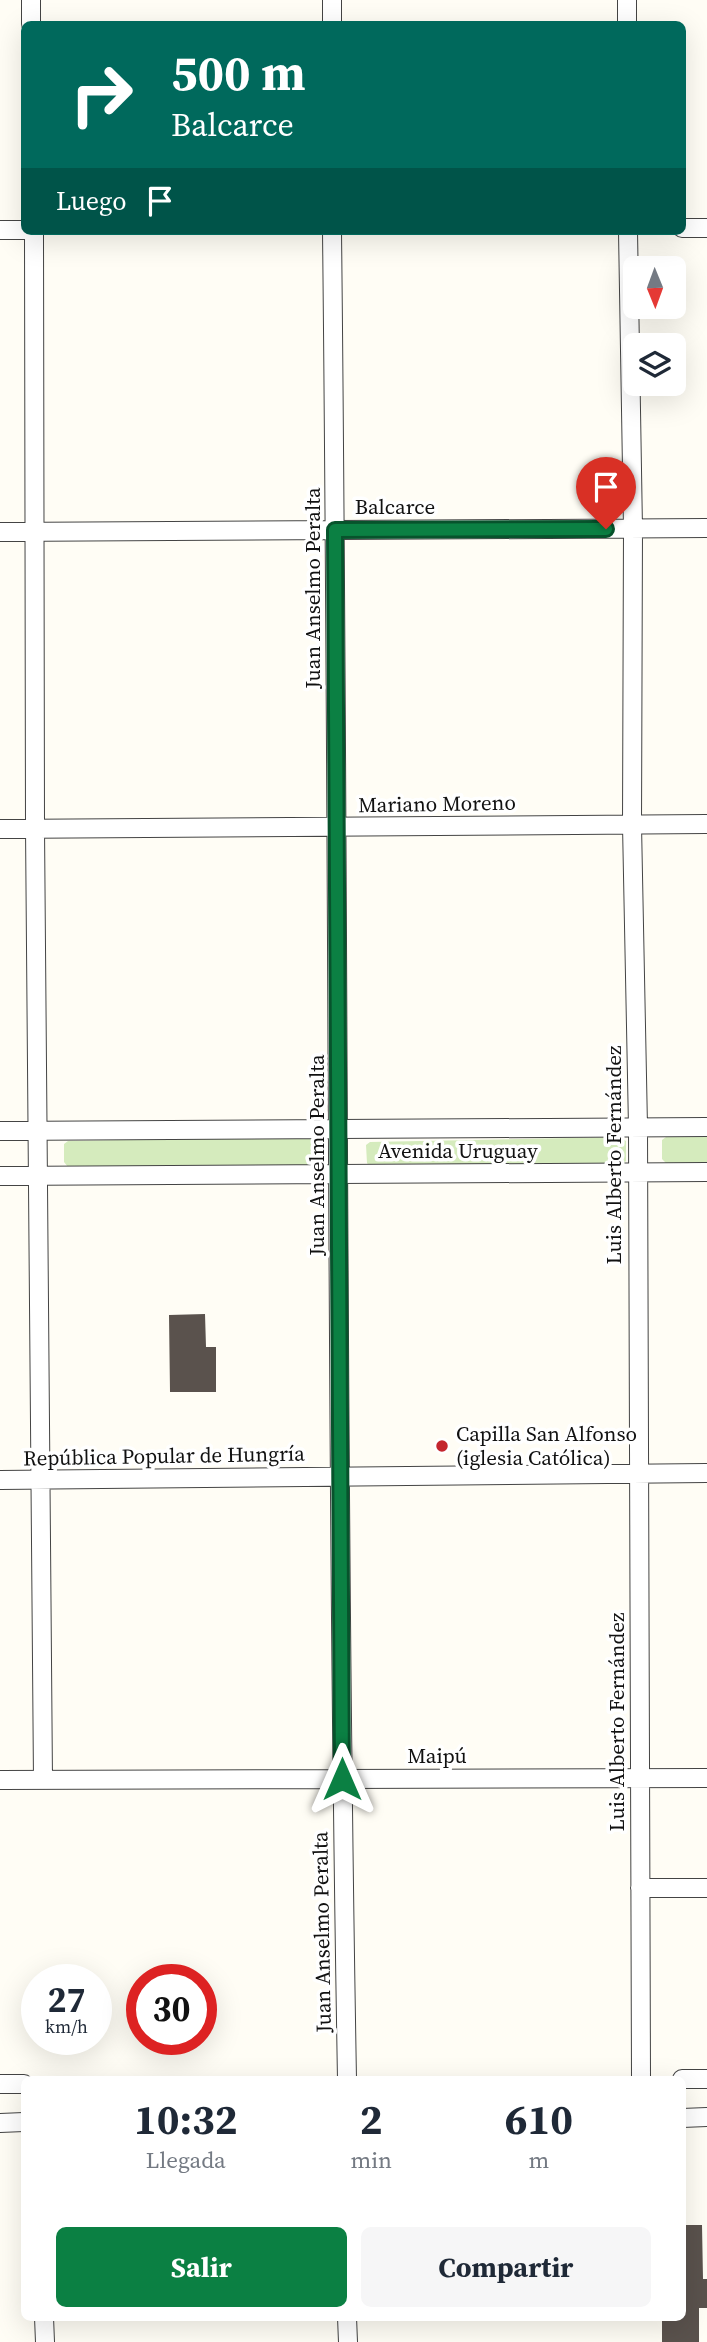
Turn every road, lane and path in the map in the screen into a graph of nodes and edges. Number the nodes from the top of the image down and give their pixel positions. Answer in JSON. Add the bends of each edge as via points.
{"nodes":[{"id":1,"x":31,"y":0,"type":"edge"},
{"id":2,"x":332,"y":0,"type":"edge"},
{"id":3,"x":627,"y":0,"type":"edge"},
{"id":4,"x":31,"y":21,"type":"edge"},
{"id":5,"x":332,"y":21,"type":"edge"},
{"id":6,"x":627,"y":21,"type":"edge"},
{"id":7,"x":686,"y":228,"type":"edge"},
{"id":8,"x":707,"y":228,"type":"edge"},
{"id":9,"x":0,"y":230,"type":"edge"},
{"id":10,"x":21,"y":230,"type":"edge"},
{"id":11,"x":34,"y":235,"type":"edge"},
{"id":12,"x":332,"y":235,"type":"edge"},
{"id":13,"x":628,"y":235,"type":"edge"},
{"id":14,"x":633,"y":528,"type":"junction"},
{"id":15,"x":707,"y":528,"type":"edge"},
{"id":16,"x":335,"y":530,"type":"junction"},
{"id":17,"x":0,"y":532,"type":"edge"},
{"id":18,"x":36,"y":532,"type":"junction"},
{"id":19,"x":707,"y":824,"type":"edge"},
{"id":20,"x":632,"y":825,"type":"junction"},
{"id":21,"x":35,"y":828,"type":"junction"},
{"id":22,"x":336,"y":828,"type":"junction"},
{"id":23,"x":0,"y":829,"type":"edge"},
{"id":24,"x":707,"y":1127,"type":"edge"},
{"id":25,"x":638,"y":1128,"type":"junction"},
{"id":26,"x":340,"y":1129,"type":"junction"},
{"id":27,"x":38,"y":1131,"type":"junction"},
{"id":28,"x":0,"y":1132,"type":"edge"},
{"id":29,"x":638,"y":1172,"type":"junction"},
{"id":30,"x":707,"y":1172,"type":"edge"},
{"id":31,"x":340,"y":1174,"type":"junction"},
{"id":32,"x":0,"y":1176,"type":"edge"},
{"id":33,"x":38,"y":1176,"type":"junction"},
{"id":34,"x":638,"y":1473,"type":"junction"},
{"id":35,"x":707,"y":1473,"type":"edge"},
{"id":36,"x":341,"y":1476,"type":"junction"},
{"id":37,"x":0,"y":1480,"type":"edge"},
{"id":38,"x":39,"y":1480,"type":"junction"},
{"id":39,"x":640,"y":1778,"type":"junction"},
{"id":40,"x":707,"y":1778,"type":"edge"},
{"id":41,"x":342,"y":1779,"type":"junction"},
{"id":42,"x":0,"y":1780,"type":"edge"},
{"id":43,"x":43,"y":1780,"type":"junction"},
{"id":44,"x":640,"y":1888,"type":"junction"},
{"id":45,"x":707,"y":1888,"type":"edge"},
{"id":46,"x":347,"y":2076,"type":"edge"},
{"id":47,"x":641,"y":2076,"type":"edge"},
{"id":48,"x":686,"y":2079,"type":"edge"},
{"id":49,"x":707,"y":2079,"type":"edge"},
{"id":50,"x":0,"y":2084,"type":"edge"},
{"id":51,"x":21,"y":2084,"type":"edge"},
{"id":52,"x":707,"y":2117,"type":"edge"},
{"id":53,"x":686,"y":2118,"type":"edge"},
{"id":54,"x":21,"y":2122,"type":"edge"},
{"id":55,"x":0,"y":2123,"type":"edge"},
{"id":56,"x":44,"y":2321,"type":"edge"},
{"id":57,"x":347,"y":2321,"type":"edge"},
{"id":58,"x":45,"y":2342,"type":"edge"},
{"id":59,"x":348,"y":2342,"type":"edge"}],
"edges":[{"from":1,"to":4,"type":"street"},
{"from":2,"to":5,"type":"street"},
{"from":3,"to":6,"type":"street"},
{"from":7,"to":8,"type":"street"},
{"from":9,"to":10,"type":"street"},
{"from":11,"to":18,"type":"street"},
{"from":12,"to":16,"type":"street","name":"Juan Anselmo Peralta"},
{"from":13,"to":14,"type":"street","name":"Luis Alberto Fernández"},
{"from":14,"to":15,"type":"street","name":"Balcarce"},
{"from":14,"to":16,"type":"street","name":"Balcarce"},
{"from":14,"to":20,"type":"street","name":"Luis Alberto Fernández"},
{"from":16,"to":18,"type":"street","name":"Balcarce"},
{"from":16,"to":22,"type":"street","name":"Juan Anselmo Peralta"},
{"from":17,"to":18,"type":"street","name":"Balcarce"},
{"from":18,"to":21,"type":"street"},
{"from":19,"to":20,"type":"street","name":"Mariano Moreno"},
{"from":20,"to":22,"type":"street","name":"Mariano Moreno"},
{"from":20,"to":25,"type":"street","name":"Luis Alberto Fernández"},
{"from":21,"to":22,"type":"street","name":"Mariano Moreno"},
{"from":21,"to":23,"type":"street","name":"Mariano Moreno"},
{"from":21,"to":27,"type":"street"},
{"from":22,"to":26,"type":"street","name":"Juan Anselmo Peralta"},
{"from":24,"to":25,"type":"street","name":"Avenida Uruguay"},
{"from":25,"to":26,"type":"street","name":"Avenida Uruguay"},
{"from":25,"to":29,"type":"street","name":"Luis Alberto Fernández"},
{"from":26,"to":27,"type":"street","name":"Avenida Uruguay"},
{"from":26,"to":31,"type":"street","name":"Juan Anselmo Peralta"},
{"from":27,"to":28,"type":"street","name":"Avenida Uruguay"},
{"from":27,"to":33,"type":"street"},
{"from":29,"to":30,"type":"street","name":"Avenida Uruguay"},
{"from":29,"to":31,"type":"street","name":"Avenida Uruguay"},
{"from":29,"to":34,"type":"street","name":"Luis Alberto Fernández"},
{"from":31,"to":33,"type":"street","name":"Avenida Uruguay"},
{"from":31,"to":36,"type":"street","name":"Juan Anselmo Peralta"},
{"from":32,"to":33,"type":"street","name":"Avenida Uruguay"},
{"from":33,"to":38,"type":"street"},
{"from":34,"to":35,"type":"street","name":"República Popular de Hungría"},
{"from":34,"to":36,"type":"street","name":"República Popular de Hungría"},
{"from":34,"to":39,"type":"street","name":"Luis Alberto Fernández"},
{"from":36,"to":38,"type":"street","name":"República Popular de Hungría"},
{"from":36,"to":41,"type":"street","name":"Juan Anselmo Peralta"},
{"from":37,"to":38,"type":"street","name":"República Popular de Hungría"},
{"from":38,"to":43,"type":"street"},
{"from":39,"to":40,"type":"street","name":"Maipú"},
{"from":39,"to":41,"type":"street","name":"Maipú"},
{"from":39,"to":44,"type":"street","name":"Luis Alberto Fernández"},
{"from":41,"to":43,"type":"street","name":"Maipú"},
{"from":41,"to":46,"type":"street","name":"Juan Anselmo Peralta"},
{"from":42,"to":43,"type":"street","name":"Maipú"},
{"from":44,"to":45,"type":"street"},
{"from":44,"to":47,"type":"street","name":"Luis Alberto Fernández"},
{"from":48,"to":49,"type":"street"},
{"from":50,"to":51,"type":"street"},
{"from":52,"to":53,"type":"street"},
{"from":54,"to":55,"type":"street"},
{"from":56,"to":58,"type":"street"},
{"from":57,"to":59,"type":"street"}]}
